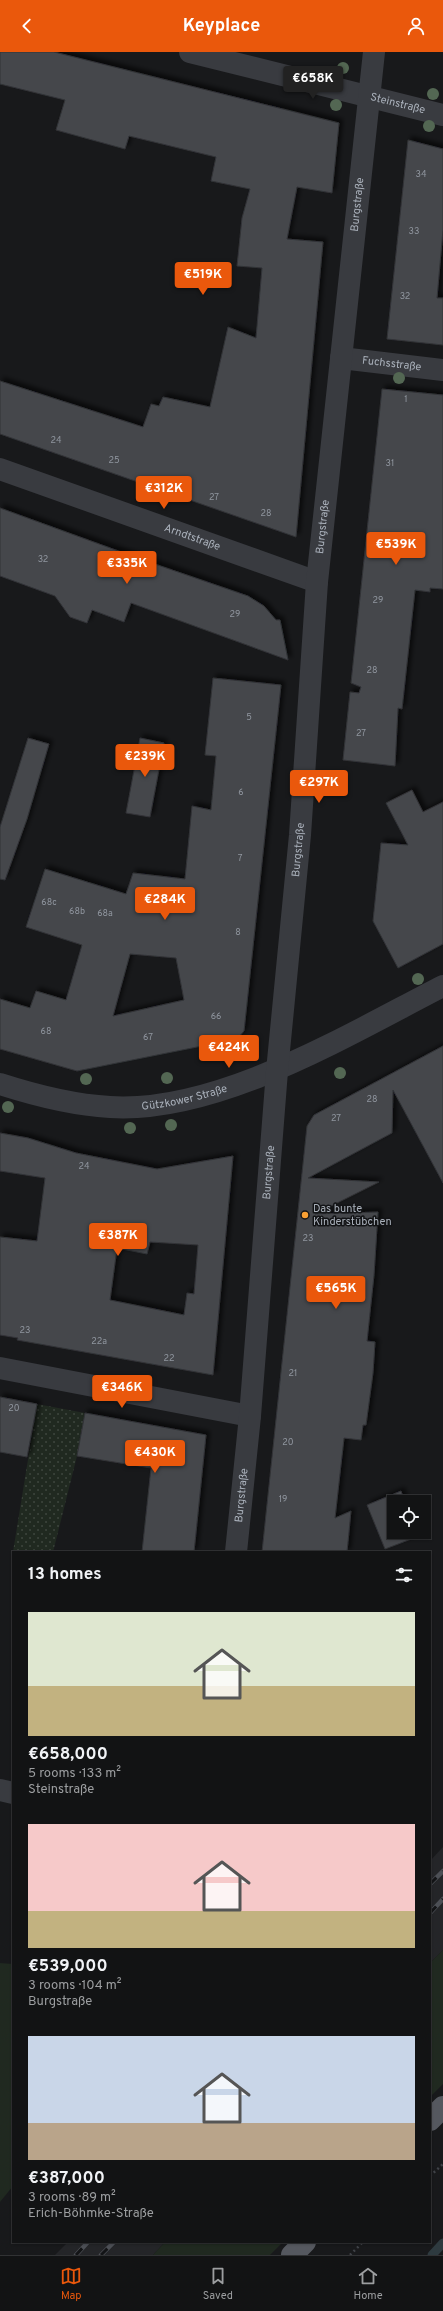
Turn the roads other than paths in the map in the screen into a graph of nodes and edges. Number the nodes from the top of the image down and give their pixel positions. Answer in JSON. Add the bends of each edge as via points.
{"nodes":[{"id":1,"x":190,"y":52,"type":"edge"},
{"id":2,"x":374,"y":52,"type":"edge"},
{"id":3,"x":369,"y":96,"type":"junction"},
{"id":4,"x":443,"y":115,"type":"edge"},
{"id":5,"x":341,"y":358,"type":"junction"},
{"id":6,"x":443,"y":370,"type":"edge"},
{"id":7,"x":0,"y":469,"type":"edge"},
{"id":8,"x":317,"y":582,"type":"junction"},
{"id":9,"x":443,"y":986,"type":"edge"},
{"id":10,"x":277,"y":1071,"type":"junction"},
{"id":11,"x":0,"y":1084,"type":"edge"},
{"id":12,"x":0,"y":1368,"type":"edge"},
{"id":13,"x":250,"y":1416,"type":"junction"},
{"id":14,"x":236,"y":1551,"type":"edge"},
{"id":15,"x":0,"y":1790,"type":"edge"},
{"id":16,"x":12,"y":1793,"type":"edge"},
{"id":17,"x":443,"y":2107,"type":"edge"},
{"id":18,"x":431,"y":2119,"type":"edge"},
{"id":19,"x":304,"y":2243,"type":"edge"},
{"id":20,"x":292,"y":2255,"type":"edge"}],
"edges":[{"from":1,"to":3,"type":"street","name":"Steinstraße"},
{"from":2,"to":3,"type":"street","name":"Burgstraße"},
{"from":3,"to":4,"type":"street","name":"Steinstraße"},
{"from":3,"to":5,"type":"street","name":"Burgstraße"},
{"from":5,"to":6,"type":"street","name":"Fuchsstraße"},
{"from":5,"to":8,"type":"street","name":"Burgstraße"},
{"from":7,"to":8,"type":"street","name":"Arndtstraße"},
{"from":8,"to":10,"type":"street","name":"Burgstraße","via":[[300,835]]},
{"from":9,"to":10,"type":"street","name":"Gützkower Straße"},
{"from":10,"to":11,"type":"street","name":"Gützkower Straße","via":[[196,1097],[152,1105],[110,1107],[29,1094]]},
{"from":10,"to":13,"type":"street","name":"Burgstraße"},
{"from":12,"to":13,"type":"street"},
{"from":13,"to":14,"type":"street","name":"Burgstraße"},
{"from":15,"to":16,"type":"street"},
{"from":17,"to":18,"type":"main road"},
{"from":19,"to":20,"type":"main road"}]}
